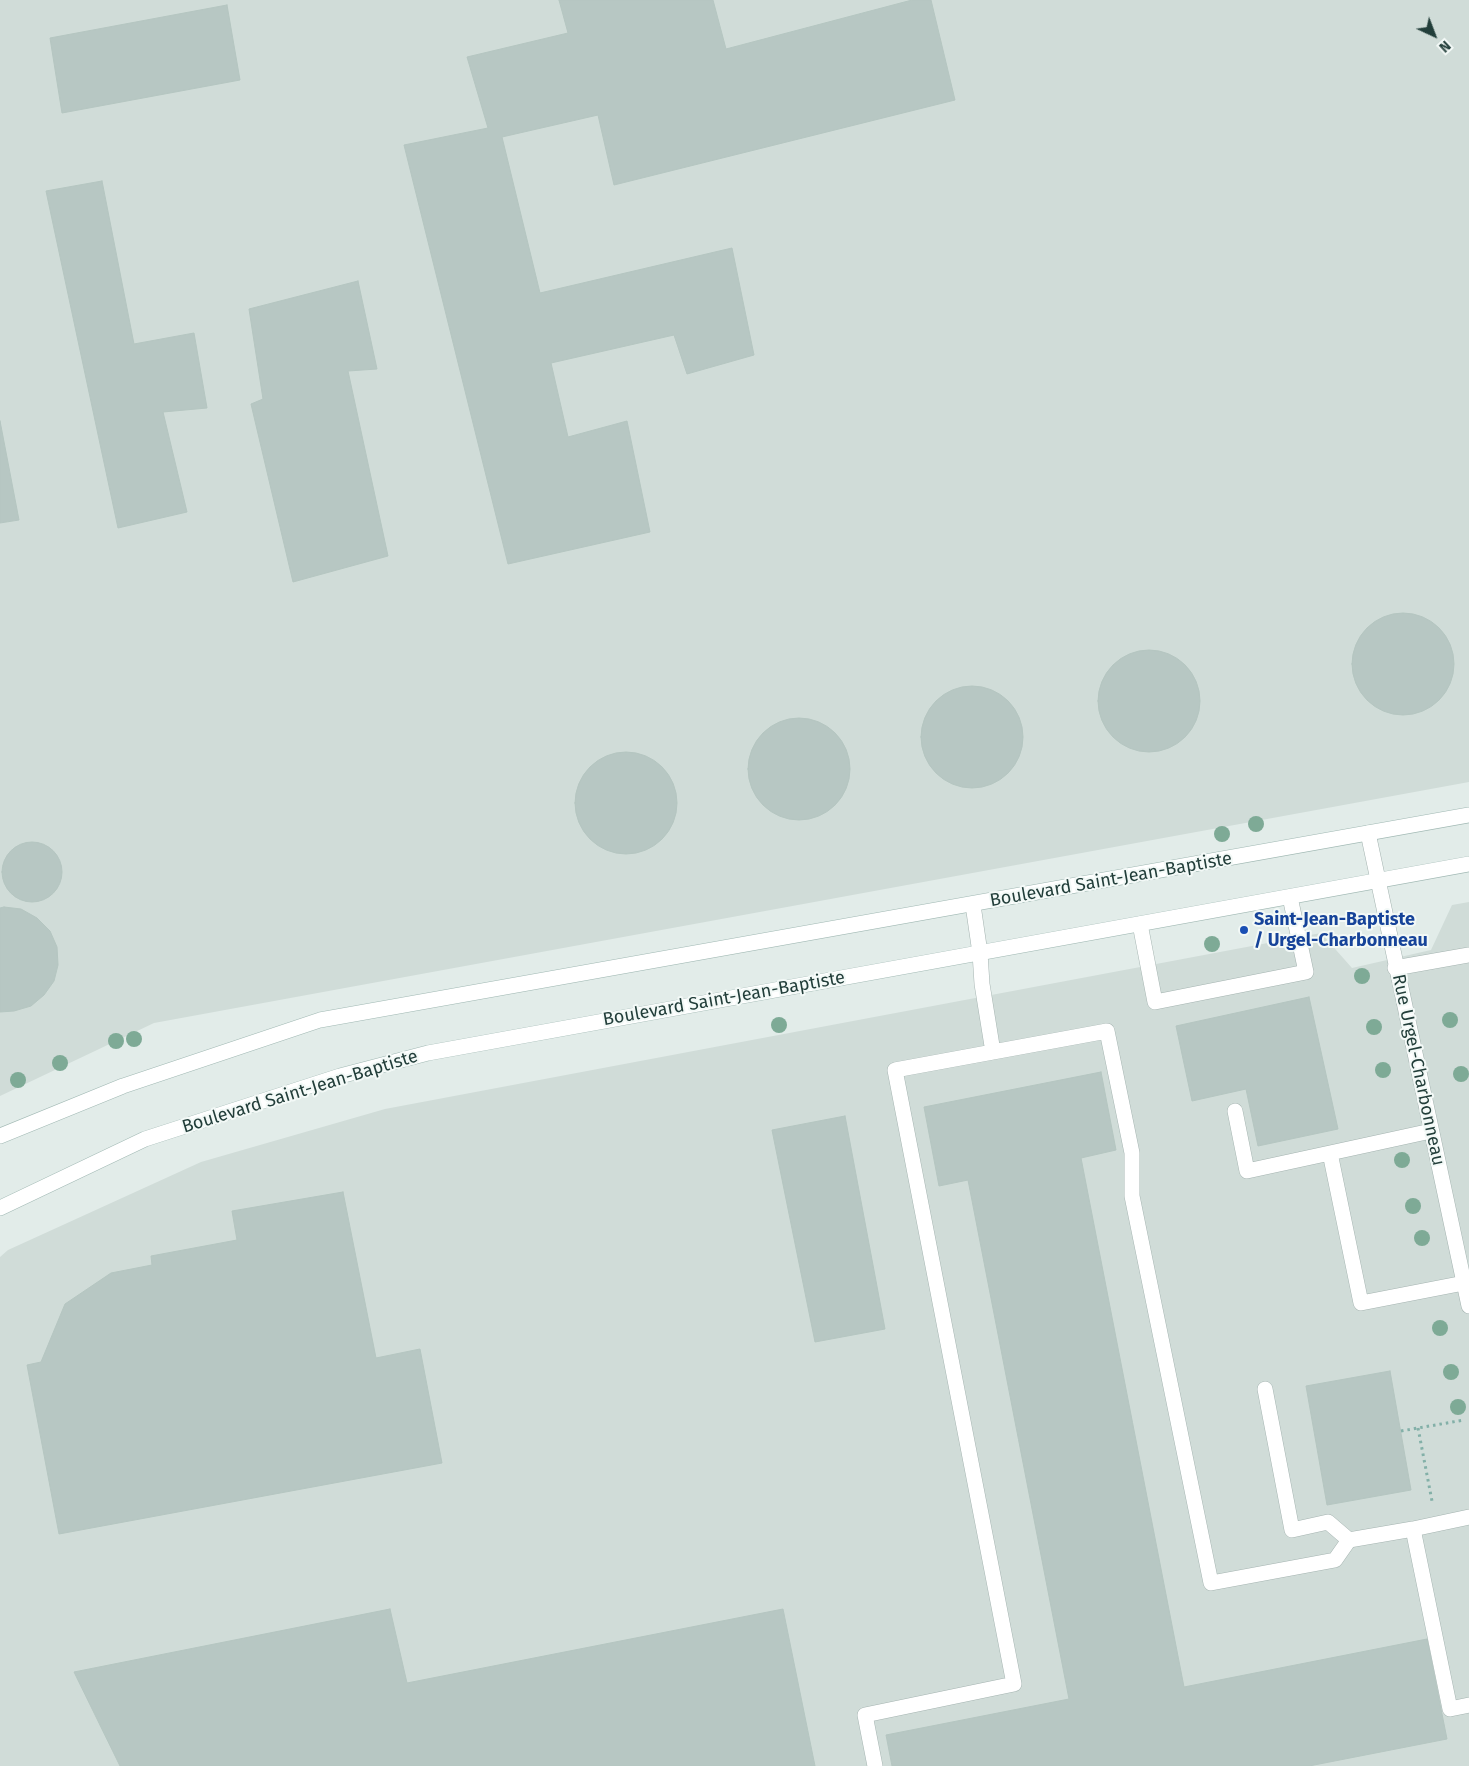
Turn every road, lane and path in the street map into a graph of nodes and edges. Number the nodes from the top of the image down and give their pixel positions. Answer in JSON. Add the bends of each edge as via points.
{"nodes":[{"id":1,"x":1469,"y":815,"type":"edge"},
{"id":2,"x":1368,"y":833,"type":"junction"},
{"id":3,"x":1469,"y":864,"type":"edge"},
{"id":4,"x":1377,"y":880,"type":"junction"},
{"id":5,"x":1290,"y":897,"type":"junction"},
{"id":6,"x":973,"y":904,"type":"junction"},
{"id":7,"x":1140,"y":924,"type":"junction"},
{"id":8,"x":980,"y":952,"type":"junction"},
{"id":9,"x":1469,"y":955,"type":"edge"},
{"id":10,"x":1396,"y":968,"type":"junction"},
{"id":11,"x":993,"y":1052,"type":"junction"},
{"id":12,"x":1234,"y":1111,"type":"dead end"},
{"id":13,"x":1431,"y":1131,"type":"junction"},
{"id":14,"x":0,"y":1136,"type":"edge"},
{"id":15,"x":1330,"y":1153,"type":"junction"},
{"id":16,"x":0,"y":1208,"type":"edge"},
{"id":17,"x":1464,"y":1283,"type":"junction"},
{"id":18,"x":1469,"y":1306,"type":"edge"},
{"id":19,"x":1265,"y":1389,"type":"dead end"},
{"id":20,"x":1464,"y":1420,"type":"dead end"},
{"id":21,"x":1418,"y":1428,"type":"junction"},
{"id":22,"x":1401,"y":1431,"type":"dead end"},
{"id":23,"x":1429,"y":1486,"type":"dead end"},
{"id":24,"x":1469,"y":1518,"type":"edge"},
{"id":25,"x":1413,"y":1529,"type":"junction"},
{"id":26,"x":1350,"y":1540,"type":"junction"},
{"id":27,"x":1469,"y":1705,"type":"edge"},
{"id":28,"x":876,"y":1766,"type":"edge"}],
"edges":[{"from":1,"to":2,"type":"main road","name":"Boulevard Saint-Jean-Baptiste"},
{"from":2,"to":4,"type":"main road","name":"Rue Urgel-Charbonneau"},
{"from":2,"to":6,"type":"main road","name":"Boulevard Saint-Jean-Baptiste"},
{"from":3,"to":4,"type":"main road","name":"Boulevard Saint-Jean-Baptiste"},
{"from":4,"to":5,"type":"main road","name":"Boulevard Saint-Jean-Baptiste"},
{"from":4,"to":10,"type":"main road","name":"Rue Urgel-Charbonneau"},
{"from":5,"to":7,"type":"main road","name":"Boulevard Saint-Jean-Baptiste"},
{"from":5,"to":7,"type":"main road","via":[[1306,972],[1155,1002]]},
{"from":6,"to":8,"type":"main road"},
{"from":6,"to":14,"type":"main road","name":"Boulevard Saint-Jean-Baptiste","via":[[320,1020],[122,1086]]},
{"from":7,"to":8,"type":"main road","name":"Boulevard Saint-Jean-Baptiste"},
{"from":8,"to":11,"type":"main road"},
{"from":8,"to":16,"type":"main road","name":"Boulevard Saint-Jean-Baptiste","via":[[428,1052],[340,1076],[145,1139]]},
{"from":9,"to":10,"type":"main road"},
{"from":10,"to":13,"type":"main road","name":"Rue Urgel-Charbonneau"},
{"from":11,"to":26,"type":"main road","via":[[1107,1031],[1132,1153],[1132,1196],[1211,1584],[1335,1560]]},
{"from":11,"to":28,"type":"main road","via":[[895,1070],[1014,1684],[866,1715]]},
{"from":12,"to":15,"type":"main road","via":[[1247,1171]]},
{"from":13,"to":15,"type":"main road"},
{"from":13,"to":17,"type":"main road","name":"Rue Urgel-Charbonneau"},
{"from":15,"to":17,"type":"main road","via":[[1361,1303]]},
{"from":17,"to":18,"type":"main road","name":"Rue Urgel-Charbonneau"},
{"from":19,"to":26,"type":"main road","via":[[1292,1530],[1328,1522]]},
{"from":20,"to":21,"type":"path"},
{"from":21,"to":22,"type":"path"},
{"from":21,"to":23,"type":"path"},
{"from":24,"to":25,"type":"main road"},
{"from":25,"to":26,"type":"main road"},
{"from":25,"to":27,"type":"main road","via":[[1450,1709]]}]}
